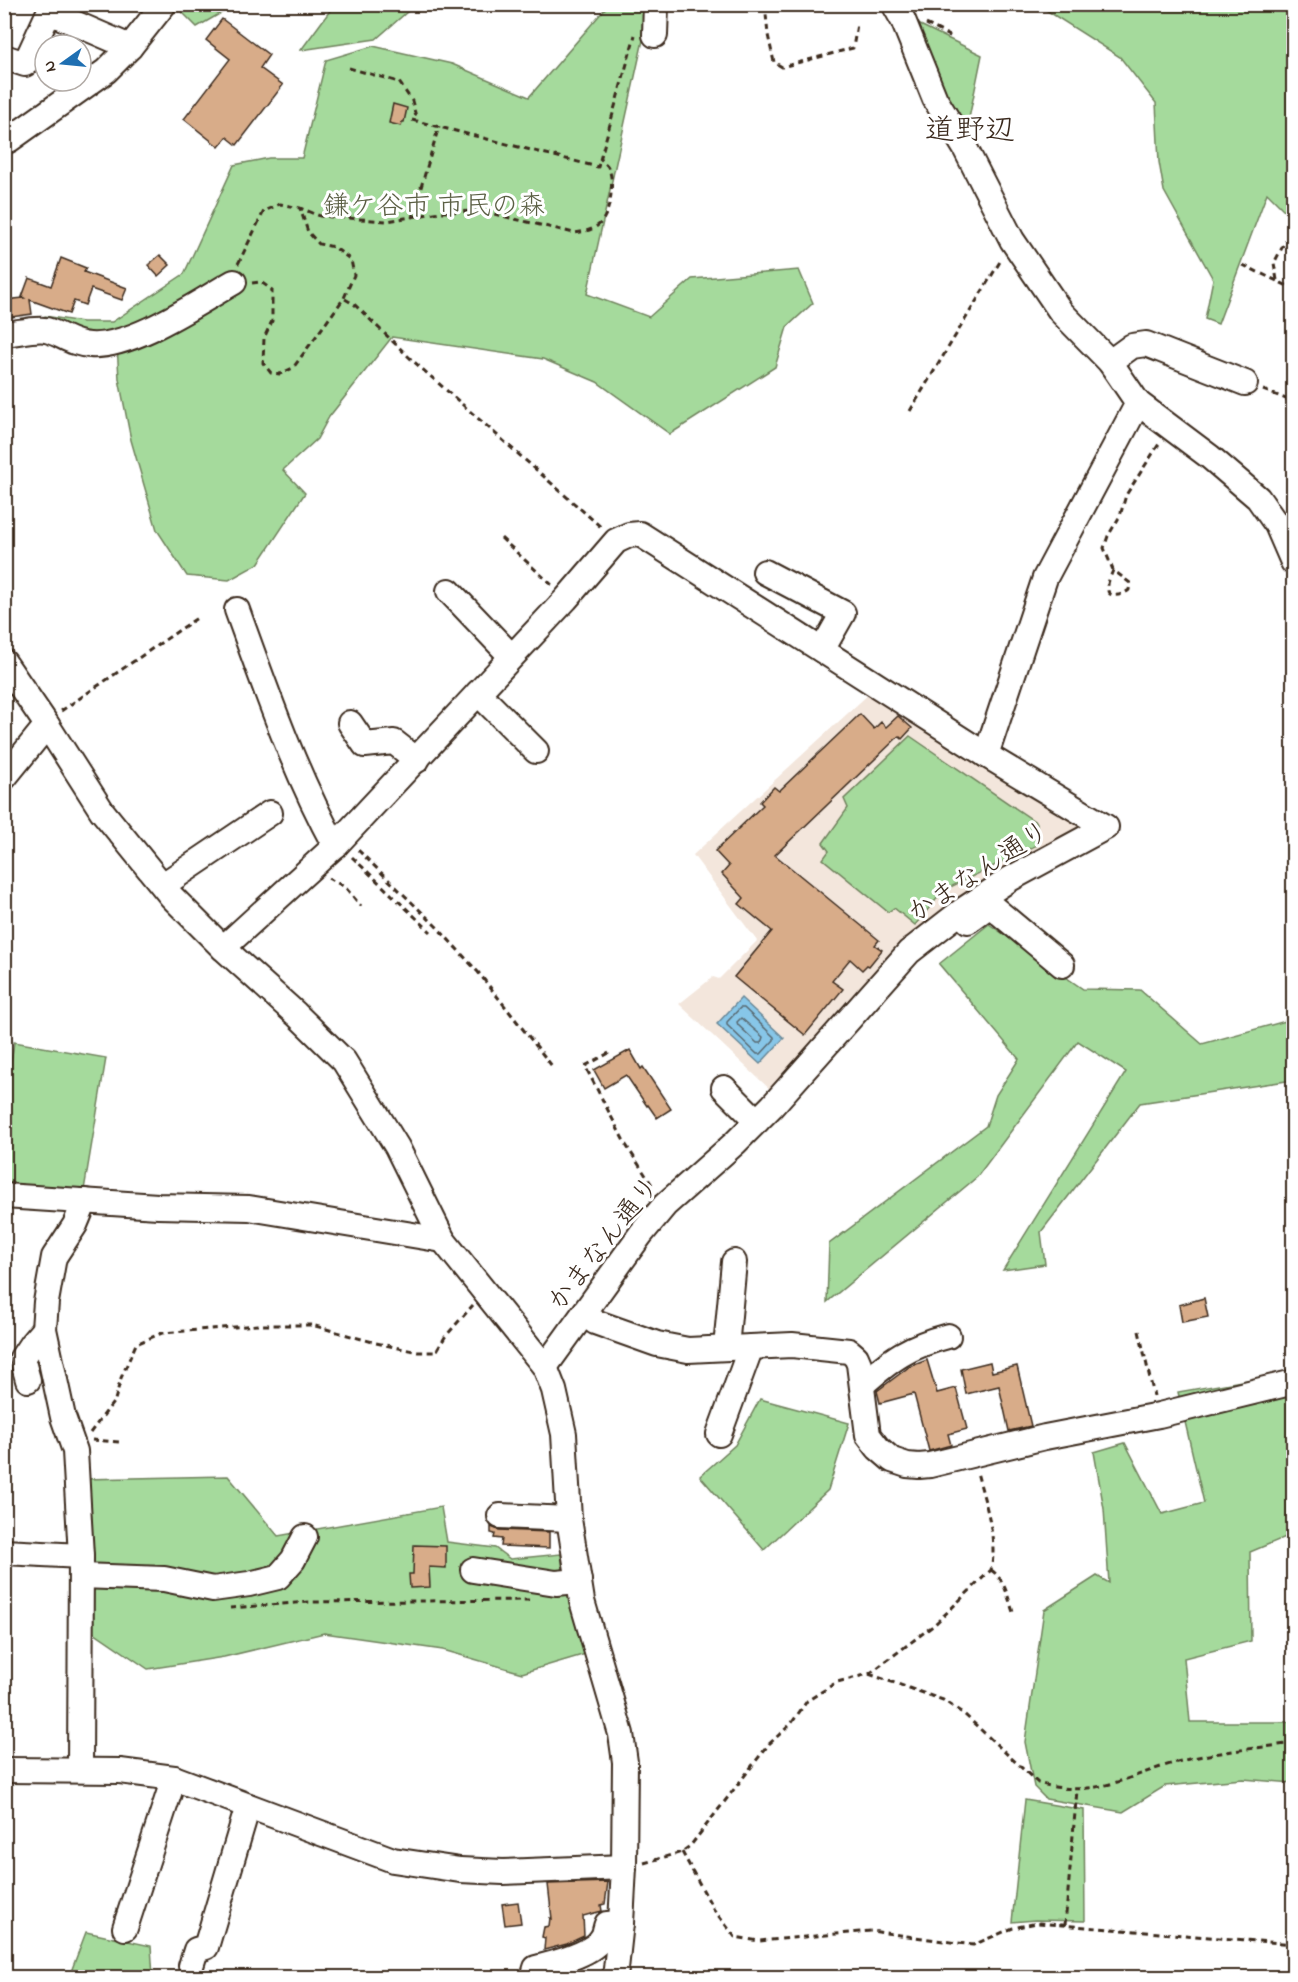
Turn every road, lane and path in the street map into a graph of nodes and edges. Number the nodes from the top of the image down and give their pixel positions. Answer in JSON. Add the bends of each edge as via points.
{"nodes":[{"id":1,"x":656,"y":4,"type":"edge"},
{"id":2,"x":765,"y":4,"type":"edge"},
{"id":3,"x":894,"y":4,"type":"edge"},
{"id":4,"x":155,"y":7,"type":"edge"},
{"id":5,"x":857,"y":24,"type":"dead end"},
{"id":6,"x":645,"y":34,"type":"joint"},
{"id":7,"x":130,"y":47,"type":"junction"},
{"id":8,"x":4,"y":57,"type":"edge"},
{"id":9,"x":349,"y":68,"type":"dead end"},
{"id":10,"x":412,"y":120,"type":"dead end"},
{"id":11,"x":417,"y":121,"type":"junction"},
{"id":12,"x":439,"y":126,"type":"junction"},
{"id":13,"x":4,"y":140,"type":"edge"},
{"id":14,"x":600,"y":158,"type":"junction"},
{"id":15,"x":300,"y":208,"type":"junction"},
{"id":16,"x":412,"y":218,"type":"junction"},
{"id":17,"x":1293,"y":225,"type":"edge"},
{"id":18,"x":1012,"y":240,"type":"junction"},
{"id":19,"x":1243,"y":265,"type":"dead end"},
{"id":20,"x":1277,"y":280,"type":"junction"},
{"id":21,"x":234,"y":282,"type":"junction"},
{"id":22,"x":1293,"y":289,"type":"edge"},
{"id":23,"x":344,"y":298,"type":"junction"},
{"id":24,"x":4,"y":334,"type":"edge"},
{"id":25,"x":1110,"y":362,"type":"junction"},
{"id":26,"x":1245,"y":383,"type":"joint"},
{"id":27,"x":1293,"y":402,"type":"edge"},
{"id":28,"x":1138,"y":403,"type":"junction"},
{"id":29,"x":910,"y":411,"type":"dead end"},
{"id":30,"x":1170,"y":428,"type":"junction"},
{"id":31,"x":501,"y":538,"type":"dead end"},
{"id":32,"x":616,"y":542,"type":"junction"},
{"id":33,"x":1293,"y":562,"type":"edge"},
{"id":34,"x":1113,"y":570,"type":"junction"},
{"id":35,"x":765,"y":572,"type":"dead end"},
{"id":36,"x":449,"y":591,"type":"dead end"},
{"id":37,"x":566,"y":599,"type":"junction"},
{"id":38,"x":237,"y":610,"type":"dead end"},
{"id":39,"x":197,"y":618,"type":"dead end"},
{"id":40,"x":822,"y":650,"type":"junction"},
{"id":41,"x":511,"y":656,"type":"junction"},
{"id":42,"x":4,"y":662,"type":"edge"},
{"id":43,"x":478,"y":693,"type":"junction"},
{"id":44,"x":351,"y":723,"type":"dead end"},
{"id":45,"x":47,"y":725,"type":"junction"},
{"id":46,"x":536,"y":752,"type":"dead end"},
{"id":47,"x":986,"y":755,"type":"junction"},
{"id":48,"x":417,"y":760,"type":"junction"},
{"id":49,"x":4,"y":778,"type":"edge"},
{"id":50,"x":270,"y":813,"type":"dead end"},
{"id":51,"x":339,"y":842,"type":"junction"},
{"id":52,"x":311,"y":868,"type":"junction"},
{"id":53,"x":163,"y":885,"type":"junction"},
{"id":54,"x":361,"y":906,"type":"dead end"},
{"id":55,"x":431,"y":932,"type":"dead end"},
{"id":56,"x":223,"y":948,"type":"junction"},
{"id":57,"x":909,"y":952,"type":"junction"},
{"id":58,"x":1062,"y":965,"type":"dead end"},
{"id":59,"x":609,"y":1053,"type":"dead end"},
{"id":60,"x":552,"y":1066,"type":"dead end"},
{"id":61,"x":724,"y":1088,"type":"dead end"},
{"id":62,"x":757,"y":1121,"type":"junction"},
{"id":63,"x":4,"y":1196,"type":"edge"},
{"id":64,"x":85,"y":1201,"type":"junction"},
{"id":65,"x":665,"y":1205,"type":"junction"},
{"id":66,"x":443,"y":1239,"type":"junction"},
{"id":67,"x":734,"y":1262,"type":"dead end"},
{"id":68,"x":486,"y":1293,"type":"junction"},
{"id":69,"x":584,"y":1313,"type":"junction"},
{"id":70,"x":44,"y":1329,"type":"junction"},
{"id":71,"x":1139,"y":1331,"type":"dead end"},
{"id":72,"x":948,"y":1336,"type":"dead end"},
{"id":73,"x":751,"y":1347,"type":"junction"},
{"id":74,"x":726,"y":1348,"type":"junction"},
{"id":75,"x":21,"y":1365,"type":"dead end"},
{"id":76,"x":545,"y":1367,"type":"junction"},
{"id":77,"x":1293,"y":1382,"type":"edge"},
{"id":78,"x":862,"y":1385,"type":"junction"},
{"id":79,"x":1159,"y":1415,"type":"junction"},
{"id":80,"x":719,"y":1434,"type":"dead end"},
{"id":81,"x":120,"y":1442,"type":"dead end"},
{"id":82,"x":972,"y":1456,"type":"junction"},
{"id":83,"x":500,"y":1516,"type":"dead end"},
{"id":84,"x":569,"y":1519,"type":"junction"},
{"id":85,"x":305,"y":1537,"type":"dead end"},
{"id":86,"x":4,"y":1552,"type":"edge"},
{"id":87,"x":81,"y":1566,"type":"junction"},
{"id":88,"x":473,"y":1570,"type":"dead end"},
{"id":89,"x":991,"y":1570,"type":"junction"},
{"id":90,"x":579,"y":1581,"type":"junction"},
{"id":91,"x":540,"y":1600,"type":"dead end"},
{"id":92,"x":225,"y":1608,"type":"dead end"},
{"id":93,"x":1013,"y":1612,"type":"dead end"},
{"id":94,"x":869,"y":1674,"type":"junction"},
{"id":95,"x":1293,"y":1743,"type":"edge"},
{"id":96,"x":5,"y":1770,"type":"edge"},
{"id":97,"x":80,"y":1770,"type":"junction"},
{"id":98,"x":174,"y":1778,"type":"junction"},
{"id":99,"x":4,"y":1779,"type":"edge"},
{"id":100,"x":1077,"y":1790,"type":"junction"},
{"id":101,"x":248,"y":1806,"type":"junction"},
{"id":102,"x":682,"y":1852,"type":"junction"},
{"id":103,"x":624,"y":1867,"type":"junction"},
{"id":104,"x":621,"y":1923,"type":"junction"},
{"id":105,"x":1065,"y":1925,"type":"junction"},
{"id":106,"x":125,"y":1928,"type":"dead end"},
{"id":107,"x":1293,"y":1944,"type":"edge"},
{"id":108,"x":191,"y":1966,"type":"dead end"},
{"id":109,"x":533,"y":1977,"type":"edge"},
{"id":110,"x":615,"y":1977,"type":"edge"}],
"edges":[{"from":1,"to":6,"type":"street"},
{"from":2,"to":5,"type":"path","via":[[774,62],[782,67],[853,48]]},
{"from":3,"to":18,"type":"street","via":[[935,99]]},
{"from":4,"to":7,"type":"street"},
{"from":6,"to":14,"type":"path"},
{"from":7,"to":8,"type":"street","via":[[49,12],[25,64]]},
{"from":7,"to":13,"type":"street","via":[[106,71]]},
{"from":9,"to":11,"type":"path","via":[[399,82],[412,101]]},
{"from":10,"to":11,"type":"path"},
{"from":11,"to":12,"type":"path"},
{"from":12,"to":14,"type":"path","via":[[598,167]]},
{"from":12,"to":16,"type":"path"},
{"from":14,"to":16,"type":"path","via":[[609,168],[612,184],[608,209],[599,225],[586,231],[574,232],[481,211],[441,212]]},
{"from":15,"to":16,"type":"path","via":[[320,216]]},
{"from":15,"to":21,"type":"path","via":[[280,204],[264,211],[239,259]]},
{"from":15,"to":23,"type":"path","via":[[308,232],[319,244],[334,247],[351,260],[354,275]]},
{"from":17,"to":20,"type":"path","via":[[1274,263]]},
{"from":18,"to":25,"type":"street","via":[[1061,312]]},
{"from":18,"to":29,"type":"path"},
{"from":19,"to":20,"type":"path"},
{"from":20,"to":22,"type":"path"},
{"from":21,"to":23,"type":"path","via":[[261,282],[272,290],[272,321],[264,338],[263,363],[271,373],[293,368]]},
{"from":21,"to":24,"type":"street","via":[[141,334],[117,341],[82,344],[45,330]]},
{"from":23,"to":32,"type":"path"},
{"from":25,"to":26,"type":"street","via":[[1132,346],[1146,344]]},
{"from":25,"to":28,"type":"street"},
{"from":26,"to":27,"type":"path"},
{"from":28,"to":30,"type":"street"},
{"from":28,"to":47,"type":"street","via":[[1045,578]]},
{"from":30,"to":33,"type":"street","via":[[1258,498],[1277,525]]},
{"from":30,"to":34,"type":"path","via":[[1126,495],[1108,536],[1104,549]]},
{"from":31,"to":37,"type":"path"},
{"from":32,"to":37,"type":"street"},
{"from":32,"to":40,"type":"street","via":[[629,534],[640,534]]},
{"from":34,"to":34,"type":"path","via":[[1130,583],[1129,590],[1118,597],[1109,593],[1107,585]]},
{"from":35,"to":40,"type":"street","via":[[843,613]]},
{"from":36,"to":41,"type":"street"},
{"from":37,"to":41,"type":"street"},
{"from":38,"to":51,"type":"street","via":[[312,804]]},
{"from":39,"to":45,"type":"path","via":[[57,714]]},
{"from":40,"to":47,"type":"street"},
{"from":41,"to":43,"type":"street"},
{"from":42,"to":45,"type":"street"},
{"from":43,"to":46,"type":"street"},
{"from":43,"to":48,"type":"street"},
{"from":44,"to":48,"type":"street","via":[[365,745],[394,742]]},
{"from":45,"to":49,"type":"street"},
{"from":45,"to":53,"type":"street","via":[[102,811]]},
{"from":47,"to":57,"type":"street","name":"かまなん通り","via":[[1106,827],[1010,879]]},
{"from":48,"to":51,"type":"street"},
{"from":50,"to":53,"type":"street"},
{"from":51,"to":52,"type":"street"},
{"from":51,"to":55,"type":"path"},
{"from":51,"to":60,"type":"path","via":[[436,926]]},
{"from":52,"to":54,"type":"path","via":[[345,887]]},
{"from":52,"to":56,"type":"street"},
{"from":53,"to":56,"type":"street"},
{"from":56,"to":66,"type":"street","via":[[344,1061],[397,1147]]},
{"from":57,"to":58,"type":"street","via":[[920,952],[940,941],[990,905]]},
{"from":57,"to":62,"type":"street","name":"かまなん通り"},
{"from":59,"to":65,"type":"path","via":[[585,1066],[626,1145]]},
{"from":61,"to":62,"type":"street"},
{"from":62,"to":65,"type":"street","name":"かまなん通り"},
{"from":63,"to":64,"type":"street"},
{"from":64,"to":66,"type":"street","via":[[249,1208]]},
{"from":64,"to":70,"type":"street","via":[[54,1257]]},
{"from":65,"to":69,"type":"street","name":"かまなん通り"},
{"from":66,"to":68,"type":"street"},
{"from":67,"to":74,"type":"street"},
{"from":68,"to":76,"type":"street"},
{"from":68,"to":81,"type":"path","via":[[436,1352],[375,1343],[312,1325],[162,1333],[136,1344],[115,1400],[84,1440]]},
{"from":69,"to":74,"type":"street","via":[[595,1322],[657,1344],[688,1350]]},
{"from":69,"to":76,"type":"street","name":"かまなん通り"},
{"from":70,"to":75,"type":"street"},
{"from":70,"to":87,"type":"street","via":[[63,1417],[75,1451]]},
{"from":71,"to":79,"type":"path"},
{"from":72,"to":78,"type":"street","via":[[905,1351]]},
{"from":73,"to":74,"type":"street"},
{"from":73,"to":78,"type":"street","via":[[792,1345],[849,1351],[856,1356]]},
{"from":73,"to":80,"type":"street"},
{"from":76,"to":84,"type":"street","via":[[564,1434]]},
{"from":77,"to":79,"type":"street"},
{"from":78,"to":82,"type":"street","via":[[868,1435],[892,1460],[930,1466]]},
{"from":79,"to":82,"type":"street"},
{"from":82,"to":89,"type":"path","via":[[992,1540]]},
{"from":83,"to":84,"type":"street"},
{"from":84,"to":90,"type":"street"},
{"from":85,"to":87,"type":"street","via":[[293,1560],[278,1576],[213,1589]]},
{"from":86,"to":87,"type":"street"},
{"from":87,"to":97,"type":"street"},
{"from":88,"to":90,"type":"street","via":[[556,1583]]},
{"from":89,"to":93,"type":"path","via":[[1003,1583]]},
{"from":89,"to":94,"type":"path","via":[[934,1625]]},
{"from":90,"to":103,"type":"street","via":[[626,1762]]},
{"from":91,"to":92,"type":"path","via":[[321,1602]]},
{"from":94,"to":100,"type":"path","via":[[943,1700],[964,1714],[1038,1783]]},
{"from":94,"to":102,"type":"path","via":[[837,1682],[807,1701]]},
{"from":95,"to":100,"type":"path","via":[[1188,1759],[1124,1781]]},
{"from":96,"to":97,"type":"street"},
{"from":96,"to":99,"type":"street"},
{"from":97,"to":98,"type":"street"},
{"from":98,"to":101,"type":"street"},
{"from":98,"to":106,"type":"street"},
{"from":100,"to":105,"type":"path"},
{"from":101,"to":103,"type":"street","via":[[393,1860],[418,1865],[503,1872]]},
{"from":101,"to":108,"type":"street","via":[[206,1947],[196,1950]]},
{"from":102,"to":103,"type":"path"},
{"from":102,"to":105,"type":"path","via":[[714,1911],[735,1937],[771,1940],[871,1931],[973,1945],[1013,1928],[1037,1923]]},
{"from":103,"to":104,"type":"street"},
{"from":104,"to":109,"type":"street","via":[[607,1924],[602,1938],[592,1947],[566,1960],[536,1968]]},
{"from":104,"to":110,"type":"street"},
{"from":105,"to":107,"type":"path"}]}
